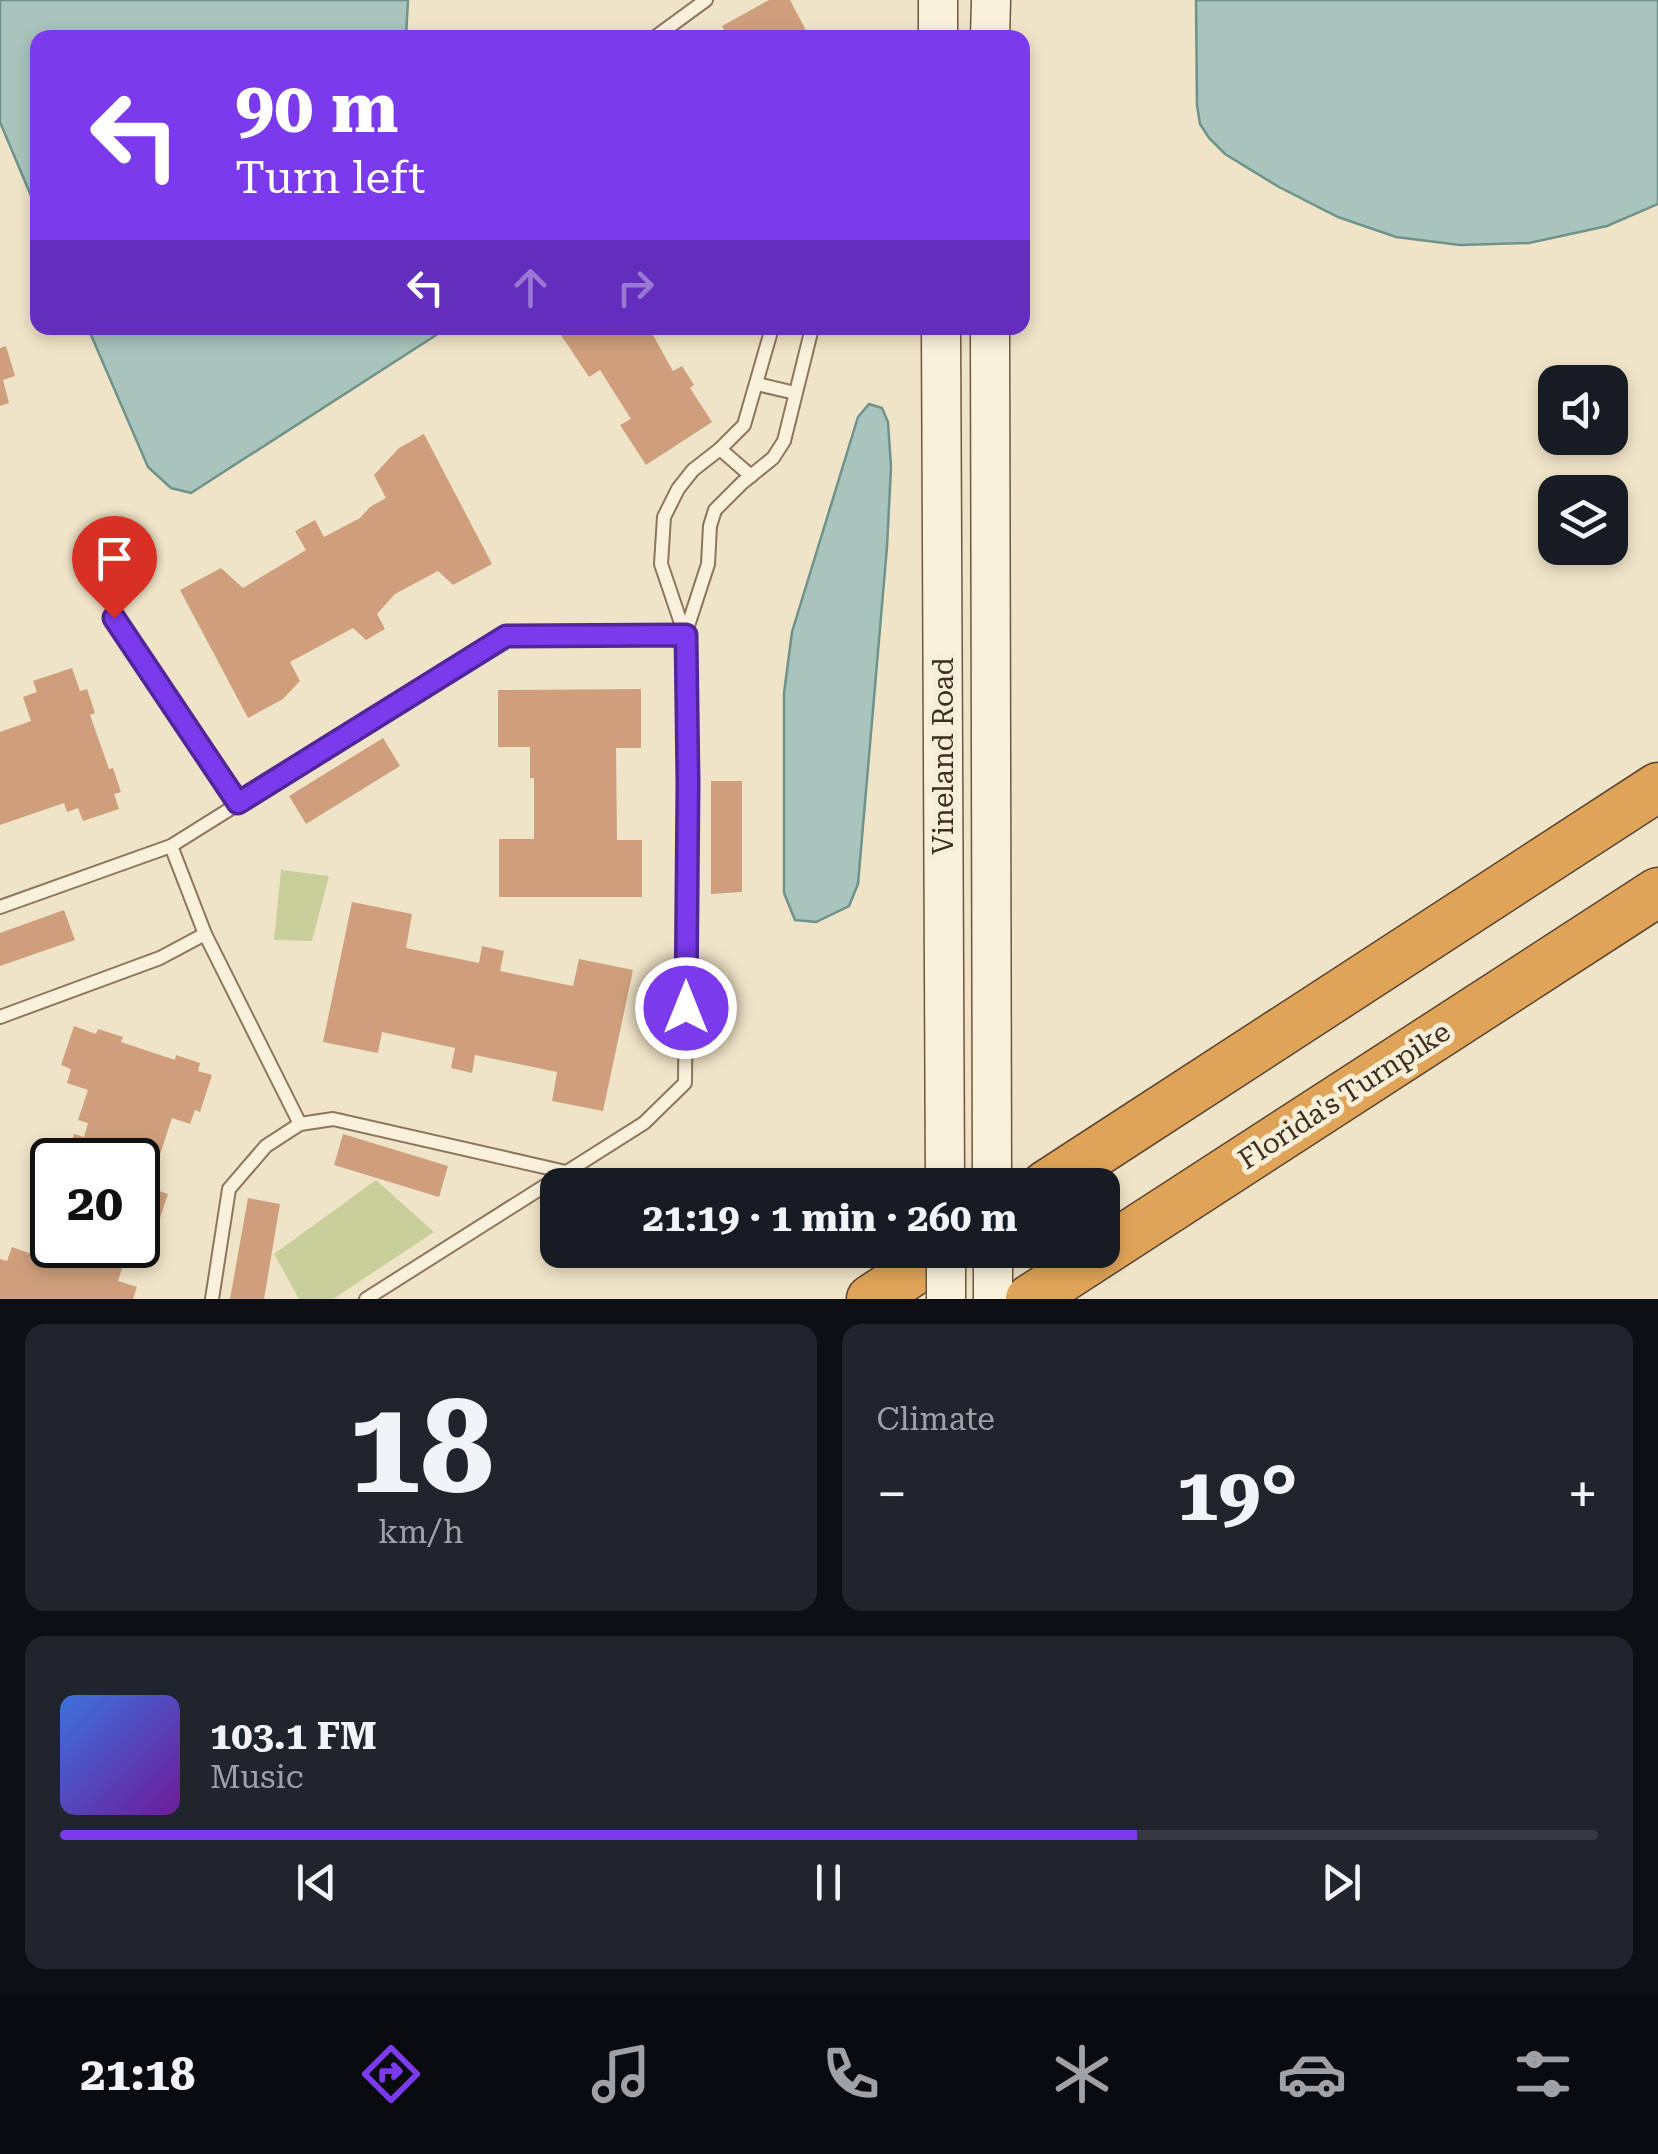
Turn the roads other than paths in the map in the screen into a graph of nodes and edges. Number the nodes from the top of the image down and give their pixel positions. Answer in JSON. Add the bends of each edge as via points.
{"nodes":[{"id":1,"x":706,"y":0,"type":"edge"},
{"id":2,"x":938,"y":0,"type":"edge"},
{"id":3,"x":990,"y":0,"type":"edge"},
{"id":4,"x":665,"y":30,"type":"edge"},
{"id":5,"x":938,"y":30,"type":"edge"},
{"id":6,"x":990,"y":30,"type":"edge"},
{"id":7,"x":770,"y":335,"type":"edge"},
{"id":8,"x":810,"y":335,"type":"edge"},
{"id":9,"x":941,"y":335,"type":"edge"},
{"id":10,"x":990,"y":335,"type":"edge"},
{"id":11,"x":757,"y":384,"type":"junction"},
{"id":12,"x":796,"y":394,"type":"junction"},
{"id":13,"x":720,"y":449,"type":"junction"},
{"id":14,"x":751,"y":476,"type":"junction"},
{"id":15,"x":114,"y":618,"type":"dead end"},
{"id":16,"x":686,"y":635,"type":"junction"},
{"id":17,"x":1658,"y":787,"type":"edge"},
{"id":18,"x":238,"y":803,"type":"junction"},
{"id":19,"x":171,"y":846,"type":"junction"},
{"id":20,"x":1658,"y":892,"type":"edge"},
{"id":21,"x":0,"y":908,"type":"edge"},
{"id":22,"x":205,"y":934,"type":"junction"},
{"id":23,"x":0,"y":1017,"type":"edge"},
{"id":24,"x":300,"y":1124,"type":"junction"},
{"id":25,"x":548,"y":1168,"type":"edge"},
{"id":26,"x":572,"y":1168,"type":"edge"},
{"id":27,"x":945,"y":1168,"type":"edge"},
{"id":28,"x":992,"y":1168,"type":"edge"},
{"id":29,"x":1072,"y":1168,"type":"edge"},
{"id":30,"x":540,"y":1189,"type":"edge"},
{"id":31,"x":918,"y":1268,"type":"edge"},
{"id":32,"x":946,"y":1268,"type":"edge"},
{"id":33,"x":992,"y":1268,"type":"edge"},
{"id":34,"x":212,"y":1299,"type":"edge"},
{"id":35,"x":366,"y":1299,"type":"edge"},
{"id":36,"x":871,"y":1299,"type":"edge"},
{"id":37,"x":946,"y":1299,"type":"edge"},
{"id":38,"x":993,"y":1299,"type":"edge"},
{"id":39,"x":1030,"y":1299,"type":"edge"}],
"edges":[{"from":1,"to":4,"type":"lane"},
{"from":2,"to":5,"type":"street"},
{"from":3,"to":6,"type":"street"},
{"from":7,"to":11,"type":"lane"},
{"from":8,"to":12,"type":"lane"},
{"from":9,"to":27,"type":"street","name":"Vineland Road"},
{"from":10,"to":28,"type":"street","name":"Vineland Road"},
{"from":11,"to":12,"type":"lane"},
{"from":11,"to":13,"type":"lane","via":[[744,424]]},
{"from":12,"to":14,"type":"lane","via":[[784,440]]},
{"from":13,"to":14,"type":"lane"},
{"from":13,"to":16,"type":"lane","via":[[693,470],[664,517],[661,564]]},
{"from":14,"to":16,"type":"lane","via":[[715,510],[708,564]]},
{"from":15,"to":18,"type":"lane"},
{"from":16,"to":18,"type":"lane","via":[[506,636]]},
{"from":16,"to":26,"type":"lane","via":[[686,1083],[644,1123]]},
{"from":17,"to":29,"type":"highway"},
{"from":18,"to":19,"type":"lane"},
{"from":19,"to":21,"type":"lane"},
{"from":19,"to":22,"type":"lane"},
{"from":20,"to":39,"type":"highway","name":"Florida's Turnpike"},
{"from":22,"to":23,"type":"lane","via":[[160,958]]},
{"from":22,"to":24,"type":"lane"},
{"from":24,"to":25,"type":"lane","via":[[333,1120]]},
{"from":24,"to":34,"type":"lane","via":[[266,1146],[230,1189]]},
{"from":30,"to":35,"type":"lane"},
{"from":31,"to":36,"type":"highway"},
{"from":32,"to":37,"type":"street","bridge":true},
{"from":33,"to":38,"type":"street"}]}
